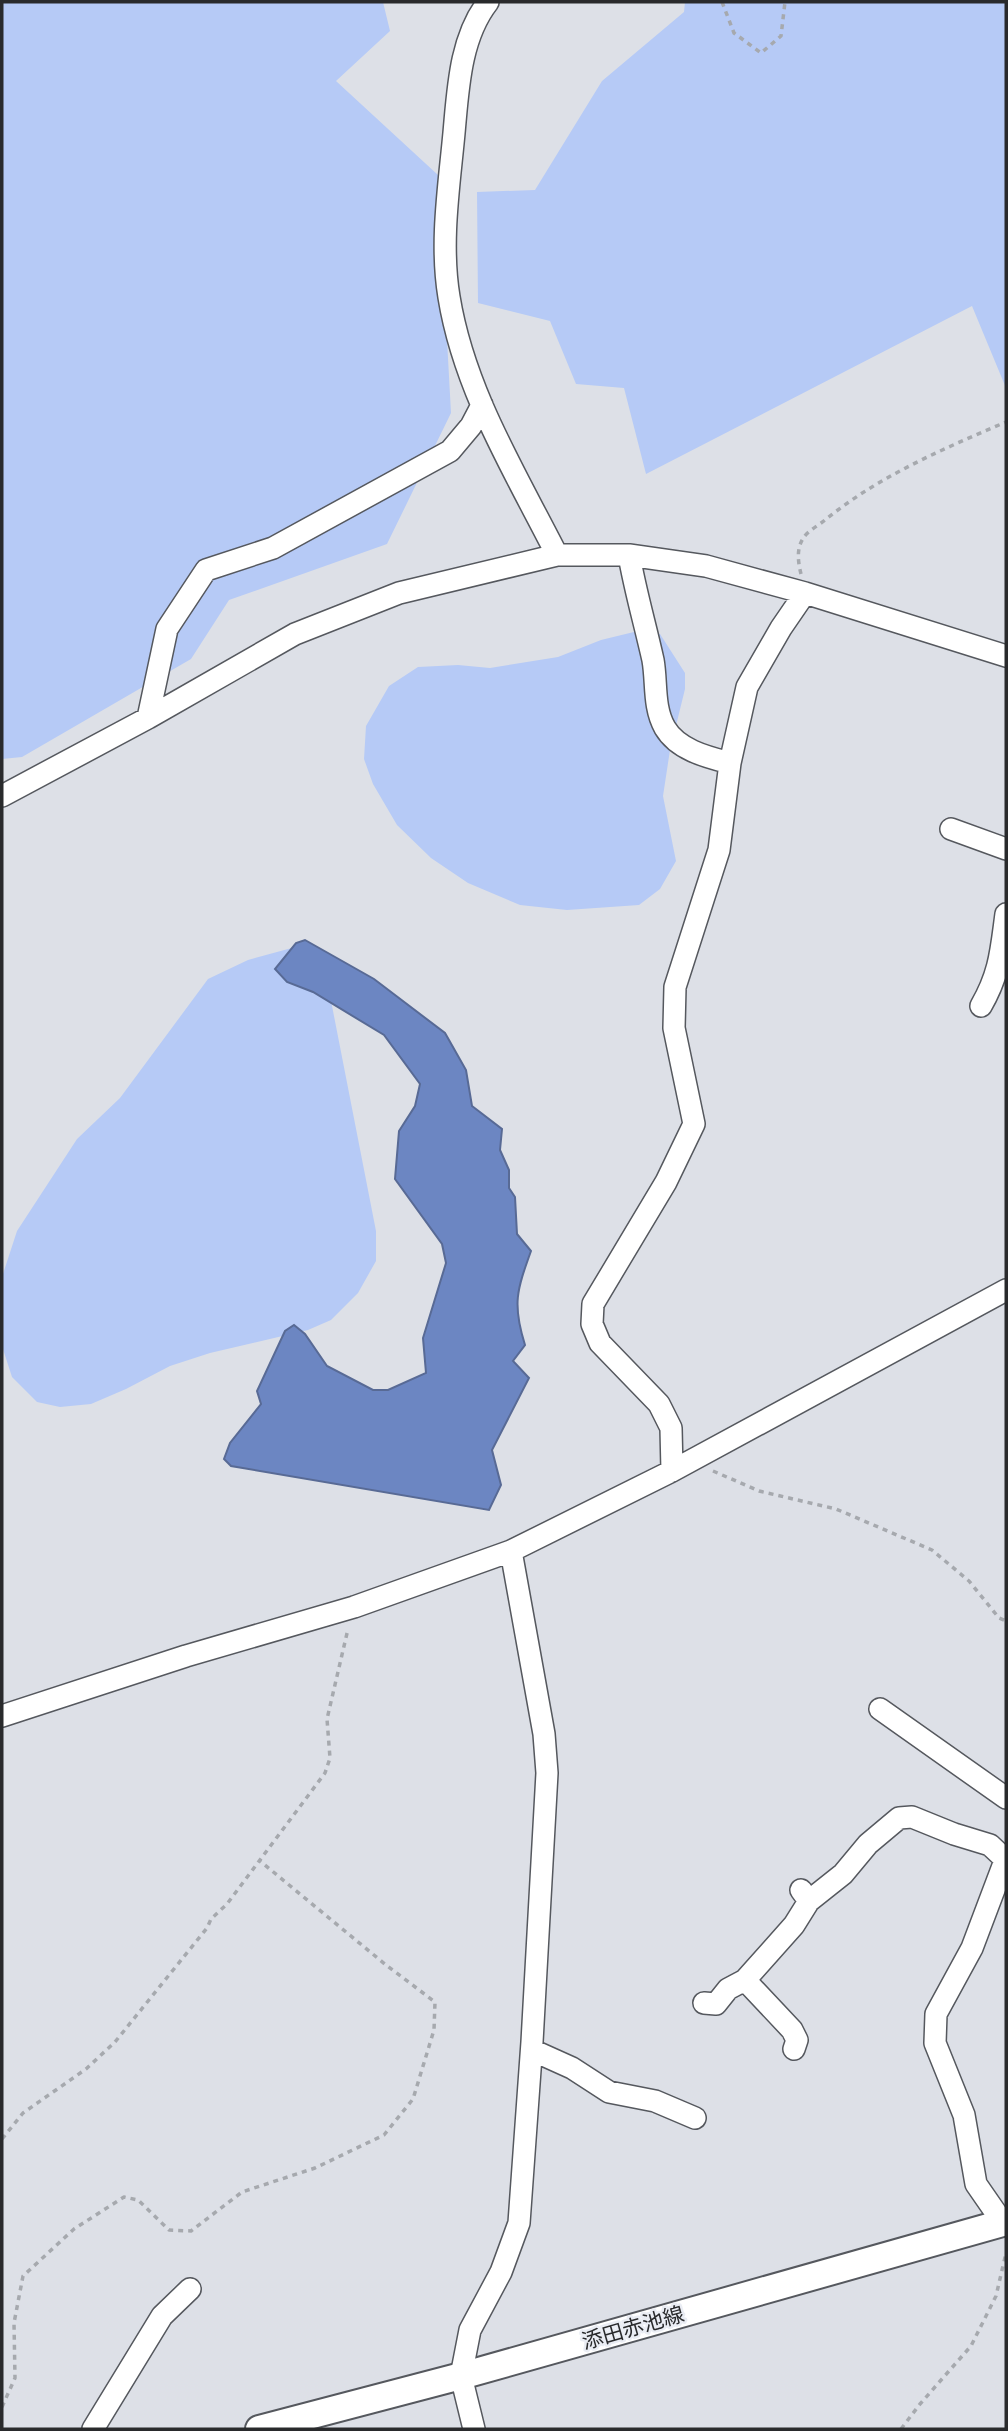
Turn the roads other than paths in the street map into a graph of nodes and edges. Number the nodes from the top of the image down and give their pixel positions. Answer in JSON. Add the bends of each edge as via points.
{"nodes":[{"id":1,"x":488,"y":2,"type":"edge"},
{"id":2,"x":482,"y":405,"type":"junction"},
{"id":3,"x":557,"y":555,"type":"junction"},
{"id":4,"x":629,"y":555,"type":"junction"},
{"id":5,"x":805,"y":593,"type":"junction"},
{"id":6,"x":1006,"y":656,"type":"edge"},
{"id":7,"x":148,"y":718,"type":"junction"},
{"id":8,"x":730,"y":763,"type":"junction"},
{"id":9,"x":2,"y":796,"type":"edge"},
{"id":10,"x":951,"y":830,"type":"dead end"},
{"id":11,"x":1006,"y":849,"type":"edge"},
{"id":12,"x":1006,"y":914,"type":"edge"},
{"id":13,"x":981,"y":1006,"type":"dead end"},
{"id":14,"x":1006,"y":1290,"type":"edge"},
{"id":15,"x":680,"y":1466,"type":"junction"},
{"id":16,"x":511,"y":1551,"type":"junction"},
{"id":17,"x":880,"y":1710,"type":"dead end"},
{"id":18,"x":2,"y":1716,"type":"edge"},
{"id":19,"x":1006,"y":1798,"type":"edge"},
{"id":20,"x":1006,"y":1859,"type":"edge"},
{"id":21,"x":745,"y":1980,"type":"junction"},
{"id":22,"x":704,"y":2003,"type":"dead end"},
{"id":23,"x":794,"y":2049,"type":"dead end"},
{"id":24,"x":531,"y":2050,"type":"junction"},
{"id":25,"x":695,"y":2118,"type":"dead end"},
{"id":26,"x":1005,"y":2223,"type":"edge"},
{"id":27,"x":190,"y":2289,"type":"dead end"},
{"id":28,"x":461,"y":2376,"type":"junction"},
{"id":29,"x":93,"y":2429,"type":"edge"},
{"id":30,"x":258,"y":2429,"type":"edge"},
{"id":31,"x":474,"y":2429,"type":"edge"}],
"edges":[{"from":1,"to":2,"type":"street","via":[[468,40],[458,90],[444,239],[448,296]]},
{"from":2,"to":3,"type":"street"},
{"from":2,"to":7,"type":"street","via":[[450,451],[273,548],[206,570],[167,629]]},
{"from":3,"to":4,"type":"street"},
{"from":3,"to":7,"type":"street","via":[[400,593],[295,634]]},
{"from":4,"to":5,"type":"street","via":[[706,566]]},
{"from":4,"to":8,"type":"street","via":[[653,663],[657,708],[666,730],[702,756]]},
{"from":5,"to":6,"type":"street"},
{"from":5,"to":8,"type":"street","via":[[747,687]]},
{"from":7,"to":9,"type":"street"},
{"from":8,"to":15,"type":"street","via":[[719,850],[675,987],[674,1028],[694,1124],[666,1182],[593,1304],[592,1324],[600,1343],[659,1404],[671,1428]]},
{"from":10,"to":11,"type":"street"},
{"from":12,"to":13,"type":"street","via":[[999,968]]},
{"from":14,"to":15,"type":"street"},
{"from":15,"to":16,"type":"street"},
{"from":16,"to":18,"type":"street","via":[[354,1607]]},
{"from":16,"to":24,"type":"street","via":[[547,1773]]},
{"from":17,"to":19,"type":"street"},
{"from":20,"to":21,"type":"street","via":[[990,1845],[912,1817],[899,1818],[868,1844],[843,1874],[805,1895],[794,1925]]},
{"from":20,"to":26,"type":"street","via":[[972,1948],[936,2014],[935,2043],[964,2115],[976,2183]]},
{"from":21,"to":22,"type":"street","via":[[728,1989],[716,2004]]},
{"from":21,"to":23,"type":"street","via":[[792,2029],[797,2040]]},
{"from":24,"to":25,"type":"street","via":[[572,2068],[609,2092],[655,2101]]},
{"from":24,"to":28,"type":"street","via":[[519,2223],[502,2272],[470,2330]]},
{"from":26,"to":28,"type":"main road","name":"添田赤池線"},
{"from":27,"to":29,"type":"street","via":[[162,2316]]},
{"from":28,"to":30,"type":"main road","name":"添田赤池線"},
{"from":28,"to":31,"type":"street"}]}
